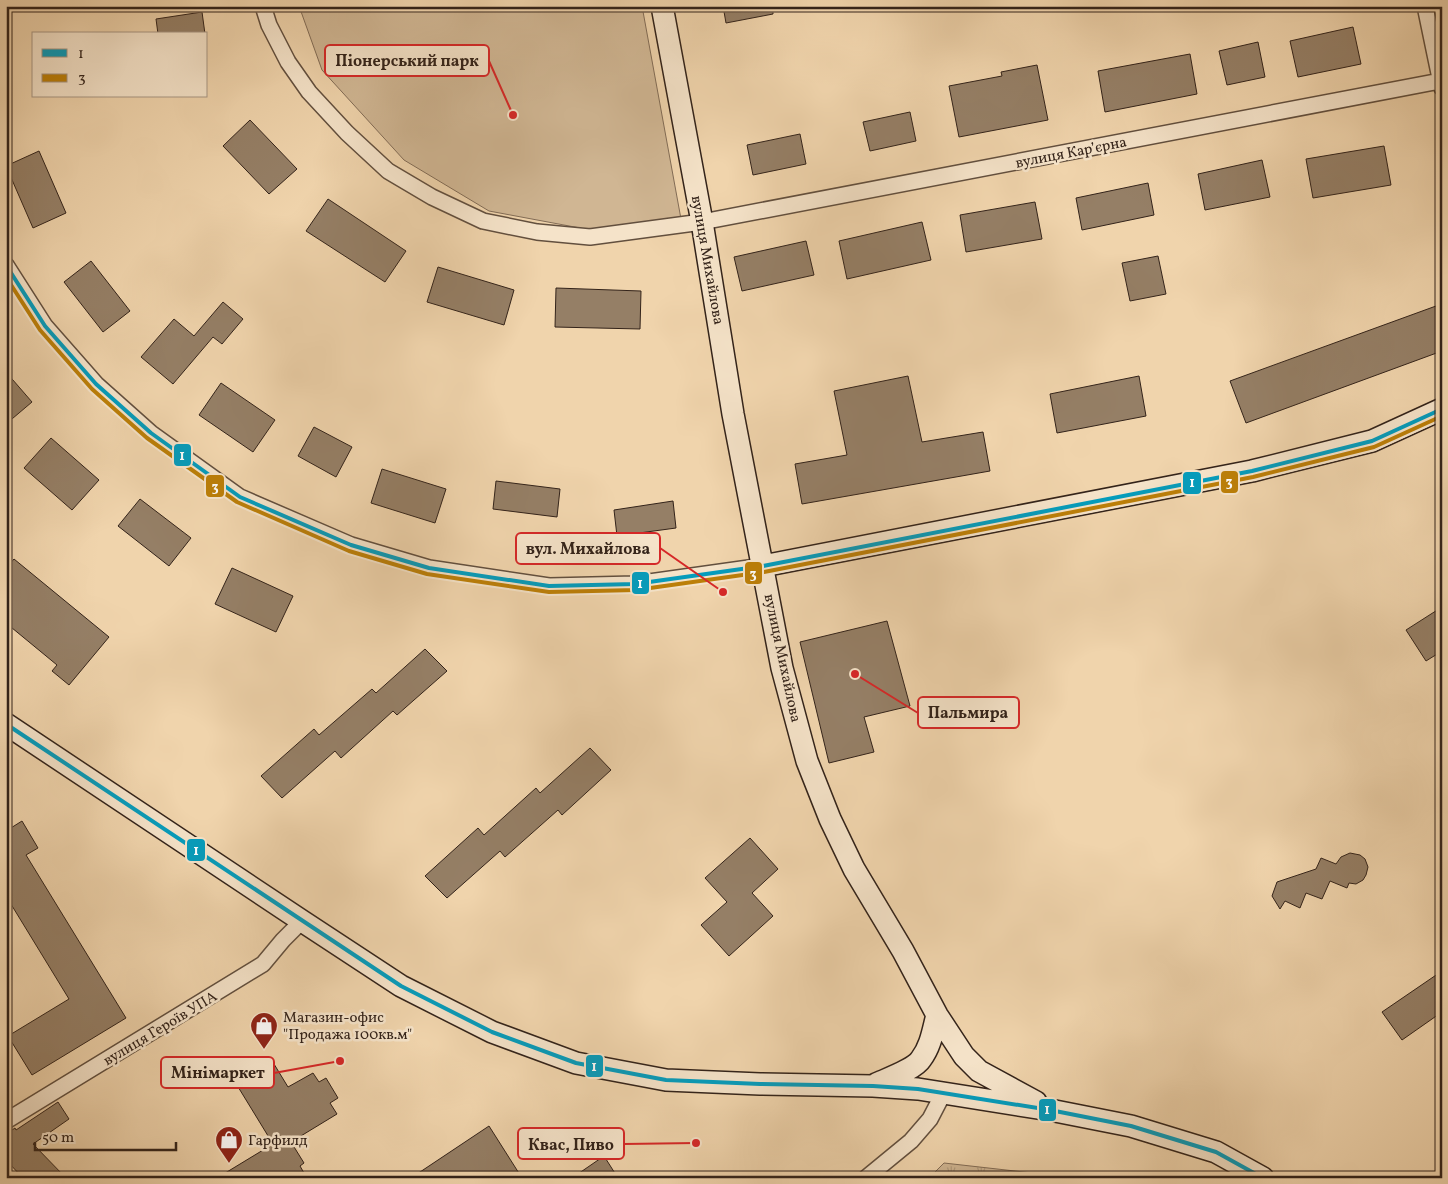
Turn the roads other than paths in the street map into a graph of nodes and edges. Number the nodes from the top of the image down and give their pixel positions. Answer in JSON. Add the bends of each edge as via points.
{"nodes":[{"id":1,"x":263,"y":6,"type":"edge"},
{"id":2,"x":662,"y":6,"type":"edge"},
{"id":3,"x":1426,"y":6,"type":"edge"},
{"id":4,"x":1441,"y":84,"type":"edge"},
{"id":5,"x":702,"y":222,"type":"junction"},
{"id":6,"x":6,"y":265,"type":"edge"},
{"id":7,"x":1442,"y":409,"type":"edge"},
{"id":8,"x":763,"y":566,"type":"junction"},
{"id":9,"x":6,"y":724,"type":"edge"},
{"id":10,"x":302,"y":922,"type":"junction"},
{"id":11,"x":937,"y":1014,"type":"junction"},
{"id":12,"x":873,"y":1086,"type":"junction"},
{"id":13,"x":944,"y":1092,"type":"junction"},
{"id":14,"x":1050,"y":1110,"type":"junction"},
{"id":15,"x":6,"y":1121,"type":"edge"},
{"id":16,"x":866,"y":1178,"type":"edge"},
{"id":17,"x":1263,"y":1178,"type":"edge"}],
"edges":[{"from":1,"to":5,"type":"street","name":"вулиця Кар’єрна","via":[[288,62],[309,92],[388,171],[432,197],[483,221],[537,232],[590,237]]},
{"from":2,"to":5,"type":"street","name":"вулиця Михайлова"},
{"from":3,"to":4,"type":"street"},
{"from":4,"to":5,"type":"street","name":"вулиця Кар’єрна"},
{"from":5,"to":8,"type":"street","name":"вулиця Михайлова","via":[[733,414]]},
{"from":6,"to":8,"type":"street","via":[[45,326],[96,384],[151,433],[240,497],[352,544],[429,568],[549,586],[635,584]]},
{"from":7,"to":8,"type":"street","via":[[1372,441],[1252,471]]},
{"from":8,"to":11,"type":"street","name":"вулиця Михайлова","via":[[782,668],[807,761],[854,869]]},
{"from":9,"to":10,"type":"street"},
{"from":10,"to":12,"type":"street","via":[[402,986],[492,1032],[576,1063],[666,1080]]},
{"from":10,"to":15,"type":"street","name":"вулиця Героїв УПА","via":[[262,964]]},
{"from":11,"to":12,"type":"street","via":[[931,1040],[920,1061]]},
{"from":11,"to":14,"type":"street","name":"вулиця Михайлова","via":[[964,1056],[979,1071]]},
{"from":12,"to":13,"type":"street"},
{"from":13,"to":14,"type":"street"},
{"from":13,"to":16,"type":"street","via":[[930,1119],[911,1141]]},
{"from":14,"to":17,"type":"street","via":[[1131,1126],[1216,1152]]}]}
